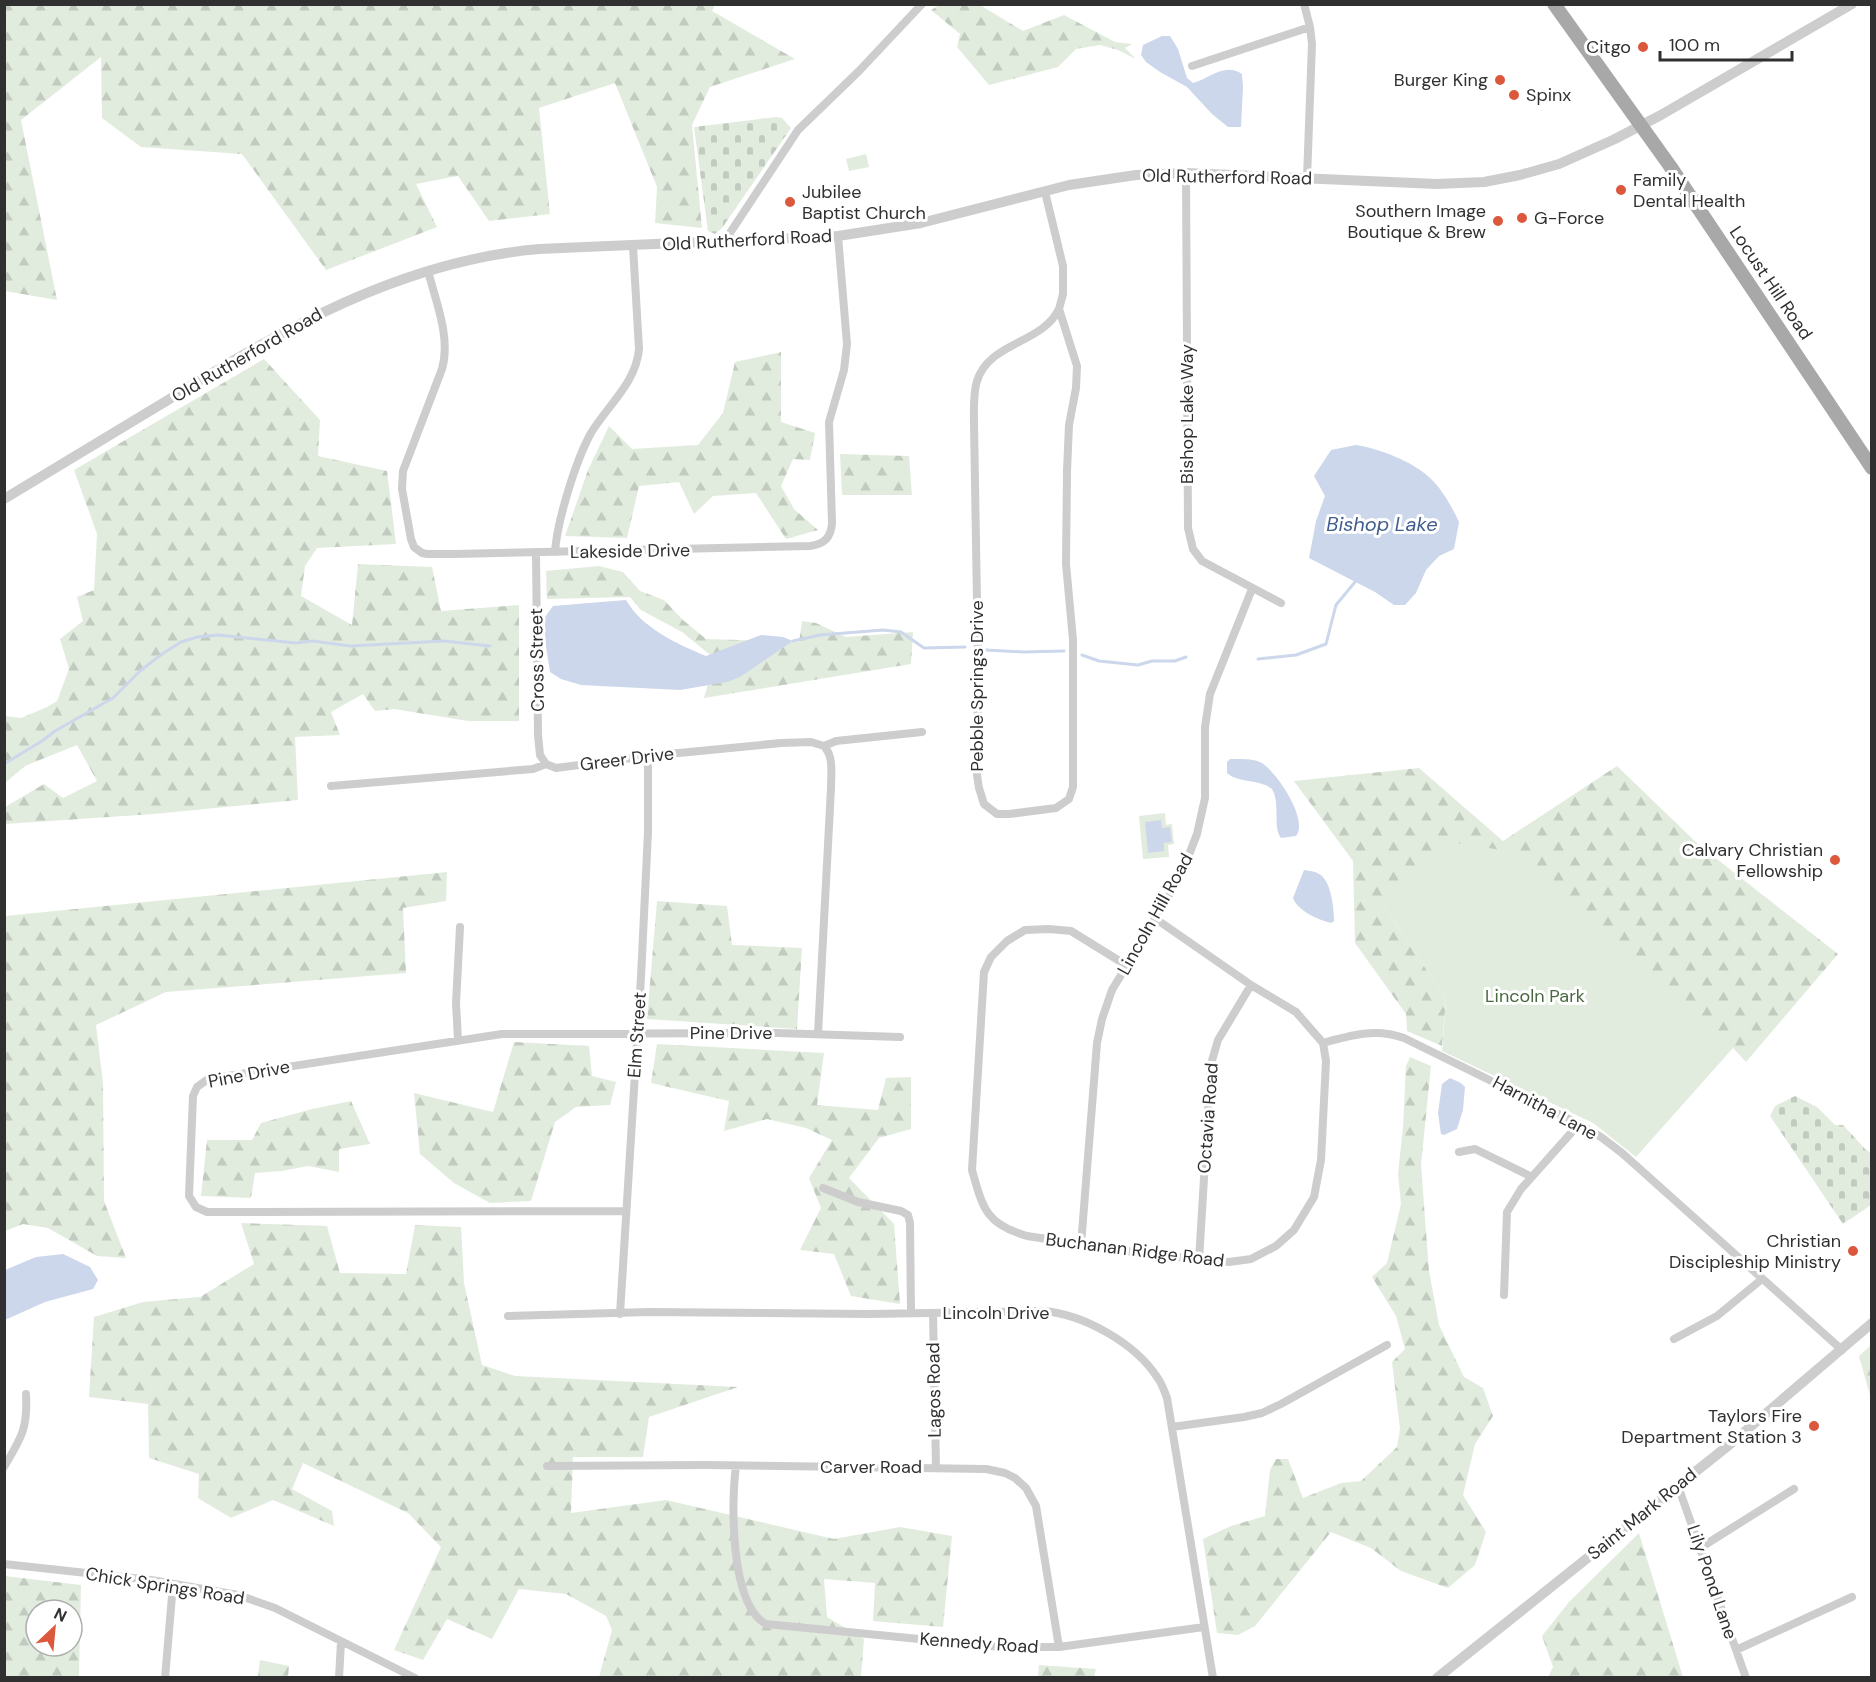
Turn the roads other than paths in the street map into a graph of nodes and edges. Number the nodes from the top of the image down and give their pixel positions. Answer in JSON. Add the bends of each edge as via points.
{"nodes":[{"id":1,"x":922,"y":4,"type":"edge"},
{"id":2,"x":1304,"y":4,"type":"edge"},
{"id":3,"x":1554,"y":4,"type":"edge"},
{"id":4,"x":1852,"y":4,"type":"edge"},
{"id":5,"x":1310,"y":27,"type":"junction"},
{"id":6,"x":1192,"y":66,"type":"dead end"},
{"id":7,"x":1642,"y":125,"type":"junction"},
{"id":8,"x":1186,"y":173,"type":"junction"},
{"id":9,"x":1307,"y":178,"type":"junction"},
{"id":10,"x":1045,"y":192,"type":"junction"},
{"id":11,"x":838,"y":236,"type":"junction"},
{"id":12,"x":723,"y":242,"type":"junction"},
{"id":13,"x":633,"y":246,"type":"junction"},
{"id":14,"x":428,"y":271,"type":"junction"},
{"id":15,"x":1059,"y":309,"type":"junction"},
{"id":16,"x":1872,"y":468,"type":"edge"},
{"id":17,"x":4,"y":499,"type":"edge"},
{"id":18,"x":555,"y":552,"type":"junction"},
{"id":19,"x":536,"y":553,"type":"junction"},
{"id":20,"x":1252,"y":589,"type":"junction"},
{"id":21,"x":1281,"y":603,"type":"dead end"},
{"id":22,"x":922,"y":732,"type":"dead end"},
{"id":23,"x":824,"y":746,"type":"junction"},
{"id":24,"x":648,"y":756,"type":"junction"},
{"id":25,"x":546,"y":764,"type":"junction"},
{"id":26,"x":331,"y":786,"type":"dead end"},
{"id":27,"x":1156,"y":919,"type":"junction"},
{"id":28,"x":460,"y":927,"type":"dead end"},
{"id":29,"x":1126,"y":965,"type":"junction"},
{"id":30,"x":1251,"y":985,"type":"junction"},
{"id":31,"x":637,"y":1033,"type":"junction"},
{"id":32,"x":818,"y":1034,"type":"junction"},
{"id":33,"x":900,"y":1038,"type":"dead end"},
{"id":34,"x":458,"y":1040,"type":"junction"},
{"id":35,"x":1323,"y":1043,"type":"junction"},
{"id":36,"x":1579,"y":1124,"type":"junction"},
{"id":37,"x":1459,"y":1152,"type":"dead end"},
{"id":38,"x":1532,"y":1177,"type":"junction"},
{"id":39,"x":823,"y":1188,"type":"dead end"},
{"id":40,"x":626,"y":1211,"type":"junction"},
{"id":41,"x":1081,"y":1245,"type":"junction"},
{"id":42,"x":1199,"y":1260,"type":"junction"},
{"id":43,"x":1762,"y":1279,"type":"junction"},
{"id":44,"x":1504,"y":1294,"type":"dead end"},
{"id":45,"x":911,"y":1313,"type":"junction"},
{"id":46,"x":933,"y":1313,"type":"junction"},
{"id":47,"x":620,"y":1314,"type":"junction"},
{"id":48,"x":508,"y":1316,"type":"dead end"},
{"id":49,"x":1872,"y":1323,"type":"edge"},
{"id":50,"x":1674,"y":1339,"type":"dead end"},
{"id":51,"x":1387,"y":1345,"type":"dead end"},
{"id":52,"x":1842,"y":1350,"type":"junction"},
{"id":53,"x":26,"y":1394,"type":"dead end"},
{"id":54,"x":1172,"y":1427,"type":"junction"},
{"id":55,"x":547,"y":1466,"type":"dead end"},
{"id":56,"x":736,"y":1466,"type":"junction"},
{"id":57,"x":4,"y":1467,"type":"edge"},
{"id":58,"x":936,"y":1467,"type":"junction"},
{"id":59,"x":1678,"y":1486,"type":"junction"},
{"id":60,"x":1794,"y":1489,"type":"dead end"},
{"id":61,"x":1700,"y":1548,"type":"junction"},
{"id":62,"x":4,"y":1564,"type":"edge"},
{"id":63,"x":173,"y":1584,"type":"junction"},
{"id":64,"x":1852,"y":1598,"type":"dead end"},
{"id":65,"x":1204,"y":1627,"type":"junction"},
{"id":66,"x":341,"y":1641,"type":"junction"},
{"id":67,"x":1059,"y":1647,"type":"junction"},
{"id":68,"x":1737,"y":1650,"type":"junction"},
{"id":69,"x":165,"y":1677,"type":"edge"},
{"id":70,"x":339,"y":1677,"type":"edge"},
{"id":71,"x":415,"y":1677,"type":"edge"},
{"id":72,"x":1212,"y":1677,"type":"edge"},
{"id":73,"x":1437,"y":1677,"type":"edge"},
{"id":74,"x":1746,"y":1677,"type":"edge"}],
"edges":[{"from":1,"to":12,"type":"street","via":[[798,130]]},
{"from":2,"to":5,"type":"street"},
{"from":3,"to":7,"type":"main road","name":"Locust Hill Road"},
{"from":4,"to":7,"type":"street","name":"Old Rutherford Road"},
{"from":5,"to":6,"type":"street"},
{"from":5,"to":9,"type":"street"},
{"from":7,"to":9,"type":"street","name":"Old Rutherford Road","via":[[1553,166],[1484,182],[1437,184]]},
{"from":7,"to":16,"type":"main road","name":"Locust Hill Road"},
{"from":8,"to":9,"type":"street","name":"Old Rutherford Road"},
{"from":8,"to":10,"type":"street","name":"Old Rutherford Road","via":[[1114,178]]},
{"from":8,"to":20,"type":"street","name":"Bishop Lake Way","via":[[1188,528],[1192,549],[1202,561]]},
{"from":10,"to":11,"type":"street","name":"Old Rutherford Road","via":[[921,223]]},
{"from":10,"to":15,"type":"street","name":"Pebble Springs Drive","via":[[1063,266]]},
{"from":11,"to":12,"type":"street","name":"Old Rutherford Road"},
{"from":11,"to":18,"type":"street","name":"Lakeside Drive","via":[[847,344],[829,422],[832,523],[828,538],[816,545],[794,547]]},
{"from":12,"to":13,"type":"street","name":"Old Rutherford Road"},
{"from":13,"to":14,"type":"street","name":"Old Rutherford Road","via":[[520,250]]},
{"from":13,"to":18,"type":"street","via":[[637,364],[584,448],[556,534]]},
{"from":14,"to":17,"type":"street","name":"Old Rutherford Road","via":[[359,296],[277,334]]},
{"from":14,"to":19,"type":"street","name":"Lakeside Drive","via":[[445,354],[404,471],[402,489],[412,543],[427,554]]},
{"from":15,"to":15,"type":"street","name":"Pebble Springs Drive","via":[[1046,326],[994,356],[976,384],[977,775],[984,804],[997,814],[1056,808],[1069,799],[1073,787],[1067,471],[1069,425],[1078,374]]},
{"from":18,"to":19,"type":"street","name":"Lakeside Drive"},
{"from":19,"to":25,"type":"street","name":"Cross Street","via":[[538,735],[540,755]]},
{"from":20,"to":21,"type":"street","name":"Bishop Lake Way"},
{"from":20,"to":27,"type":"street","name":"Lincoln Hill Road","via":[[1210,694],[1205,727],[1206,798],[1197,834]]},
{"from":22,"to":23,"type":"street","name":"Greer Drive","via":[[836,741]]},
{"from":23,"to":24,"type":"street","name":"Greer Drive","via":[[791,742]]},
{"from":23,"to":32,"type":"street","via":[[831,759],[831,788]]},
{"from":24,"to":25,"type":"street","name":"Greer Drive","via":[[556,768]]},
{"from":24,"to":31,"type":"street","name":"Elm Street"},
{"from":25,"to":26,"type":"street","name":"Greer Drive","via":[[533,769]]},
{"from":27,"to":29,"type":"street","name":"Lincoln Hill Road"},
{"from":27,"to":30,"type":"street"},
{"from":28,"to":34,"type":"street"},
{"from":29,"to":41,"type":"street","name":"Lincoln Hill Road","via":[[1112,990],[1097,1043]]},
{"from":29,"to":41,"type":"street","name":"Buchanan Ridge Road","via":[[1071,931],[1025,930],[991,957],[984,972],[972,1170],[979,1195],[988,1216],[1006,1230]]},
{"from":30,"to":35,"type":"street","via":[[1296,1012]]},
{"from":30,"to":42,"type":"street","name":"Octavia Road","via":[[1218,1040],[1210,1064]]},
{"from":31,"to":32,"type":"street","name":"Pine Drive"},
{"from":31,"to":34,"type":"street","name":"Pine Drive","via":[[521,1033]]},
{"from":31,"to":40,"type":"street","name":"Elm Street"},
{"from":32,"to":33,"type":"street","name":"Pine Drive"},
{"from":34,"to":40,"type":"street","name":"Pine Drive","via":[[205,1081],[193,1096],[190,1201],[207,1212]]},
{"from":35,"to":36,"type":"street","name":"Harnitha Lane","via":[[1358,1033],[1392,1034]]},
{"from":35,"to":42,"type":"street","name":"Buchanan Ridge Road","via":[[1326,1061],[1321,1160],[1314,1197],[1306,1212],[1276,1246],[1251,1259]]},
{"from":36,"to":38,"type":"street"},
{"from":36,"to":43,"type":"street","name":"Harnitha Lane","via":[[1622,1152]]},
{"from":37,"to":38,"type":"street","via":[[1475,1149]]},
{"from":38,"to":44,"type":"street","via":[[1507,1212]]},
{"from":39,"to":45,"type":"street","via":[[908,1215]]},
{"from":40,"to":47,"type":"street","name":"Elm Street"},
{"from":41,"to":42,"type":"street","name":"Buchanan Ridge Road"},
{"from":43,"to":50,"type":"street","via":[[1717,1317]]},
{"from":43,"to":52,"type":"street","name":"Harnitha Lane"},
{"from":45,"to":46,"type":"street","name":"Lincoln Drive"},
{"from":45,"to":47,"type":"street","name":"Lincoln Drive"},
{"from":46,"to":54,"type":"street","name":"Lincoln Drive","via":[[1043,1311],[1088,1322],[1146,1362],[1162,1385]]},
{"from":46,"to":58,"type":"street","name":"Lagos Road"},
{"from":47,"to":48,"type":"street","name":"Lincoln Drive"},
{"from":49,"to":52,"type":"street","name":"Saint Mark Road"},
{"from":51,"to":54,"type":"street","via":[[1262,1413]]},
{"from":52,"to":59,"type":"street","name":"Saint Mark Road"},
{"from":53,"to":57,"type":"street","via":[[24,1434]]},
{"from":54,"to":65,"type":"street","name":"Lincoln Drive"},
{"from":55,"to":56,"type":"street","name":"Carver Road"},
{"from":56,"to":58,"type":"street","name":"Carver Road"},
{"from":56,"to":67,"type":"street","name":"Kennedy Road","via":[[733,1503],[738,1569],[744,1593],[756,1616],[766,1624],[1001,1647]]},
{"from":58,"to":67,"type":"street","name":"Carver Road","via":[[993,1469],[1016,1478],[1026,1488],[1037,1512]]},
{"from":59,"to":61,"type":"street","name":"Lily Pond Lane"},
{"from":59,"to":73,"type":"street","name":"Saint Mark Road"},
{"from":60,"to":61,"type":"street"},
{"from":61,"to":68,"type":"street","name":"Lily Pond Lane"},
{"from":62,"to":63,"type":"street","name":"Chick Springs Road"},
{"from":63,"to":66,"type":"street","name":"Chick Springs Road","via":[[256,1601]]},
{"from":63,"to":69,"type":"street"},
{"from":64,"to":68,"type":"street"},
{"from":65,"to":67,"type":"street","name":"Kennedy Road"},
{"from":65,"to":72,"type":"street","name":"Lincoln Drive"},
{"from":66,"to":70,"type":"street"},
{"from":66,"to":71,"type":"street","name":"Chick Springs Road"},
{"from":68,"to":74,"type":"street","name":"Lily Pond Lane"}]}
